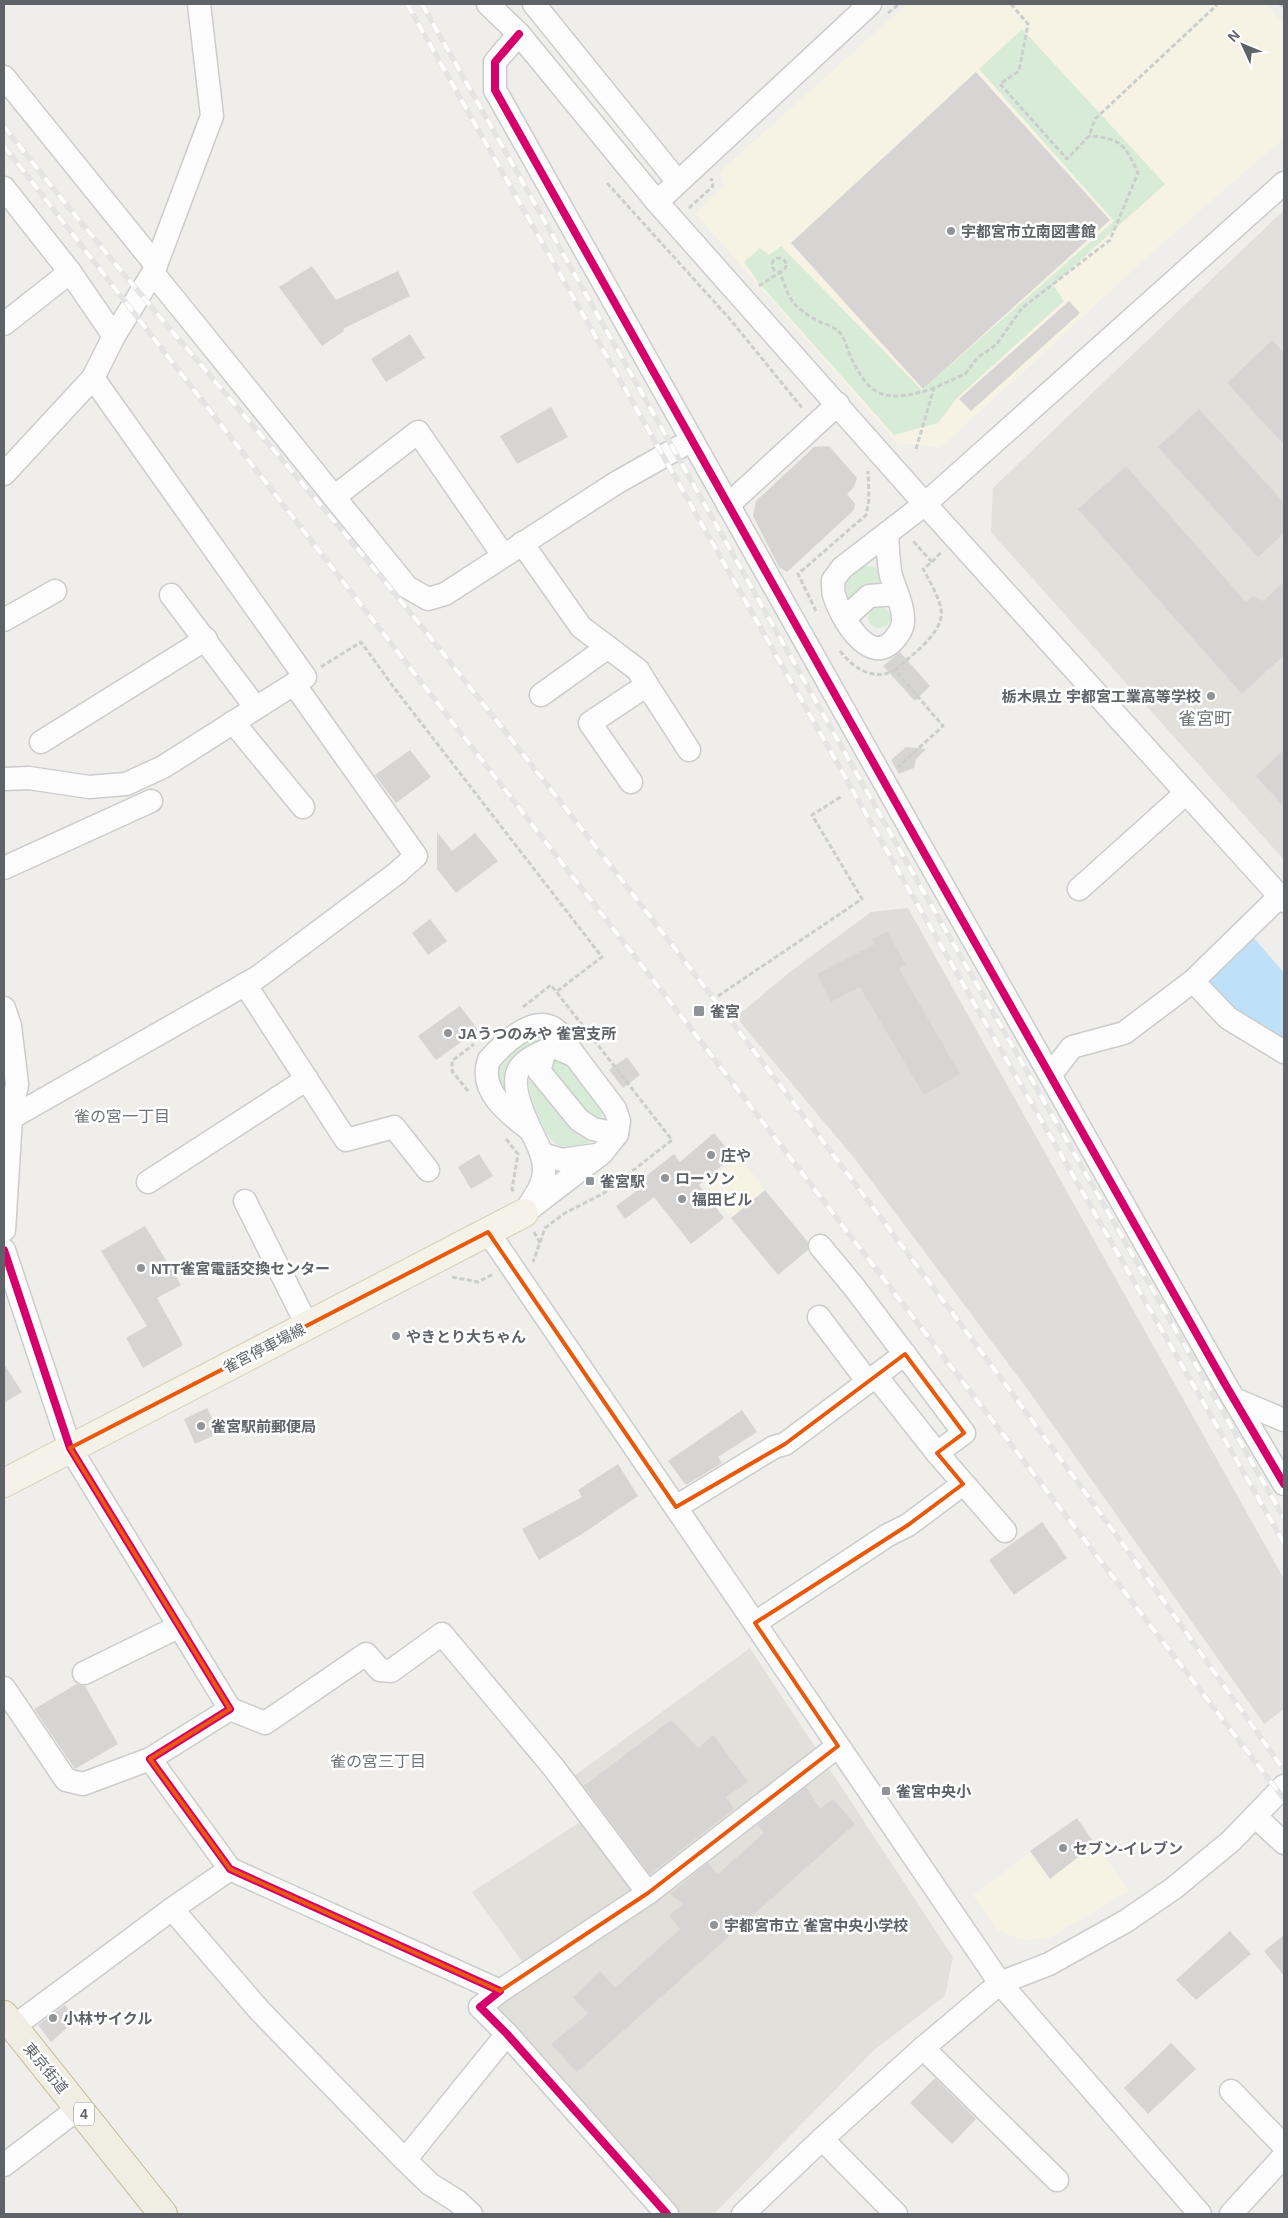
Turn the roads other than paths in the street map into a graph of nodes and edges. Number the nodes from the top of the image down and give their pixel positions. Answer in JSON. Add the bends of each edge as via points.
{"nodes":[{"id":1,"x":199,"y":4,"type":"edge"},
{"id":2,"x":488,"y":4,"type":"edge"},
{"id":3,"x":534,"y":4,"type":"edge"},
{"id":4,"x":870,"y":4,"type":"edge"},
{"id":5,"x":519,"y":34,"type":"junction"},
{"id":6,"x":4,"y":77,"type":"edge"},
{"id":7,"x":678,"y":182,"type":"junction"},
{"id":8,"x":1284,"y":183,"type":"edge"},
{"id":9,"x":5,"y":192,"type":"edge"},
{"id":10,"x":657,"y":202,"type":"junction"},
{"id":11,"x":154,"y":269,"type":"junction"},
{"id":12,"x":70,"y":272,"type":"junction"},
{"id":13,"x":4,"y":324,"type":"edge"},
{"id":14,"x":114,"y":336,"type":"junction"},
{"id":15,"x":92,"y":378,"type":"junction"},
{"id":16,"x":838,"y":404,"type":"junction"},
{"id":17,"x":692,"y":440,"type":"junction"},
{"id":18,"x":4,"y":474,"type":"edge"},
{"id":19,"x":334,"y":497,"type":"junction"},
{"id":20,"x":925,"y":504,"type":"junction"},
{"id":21,"x":728,"y":505,"type":"junction"},
{"id":22,"x":887,"y":533,"type":"junction"},
{"id":23,"x":522,"y":543,"type":"junction"},
{"id":24,"x":503,"y":555,"type":"junction"},
{"id":25,"x":842,"y":568,"type":"junction"},
{"id":26,"x":894,"y":584,"type":"junction"},
{"id":27,"x":55,"y":591,"type":"dead end"},
{"id":28,"x":171,"y":595,"type":"dead end"},
{"id":29,"x":845,"y":618,"type":"junction"},
{"id":30,"x":4,"y":620,"type":"edge"},
{"id":31,"x":206,"y":638,"type":"junction"},
{"id":32,"x":608,"y":647,"type":"junction"},
{"id":33,"x":300,"y":680,"type":"junction"},
{"id":34,"x":647,"y":685,"type":"junction"},
{"id":35,"x":541,"y":695,"type":"dead end"},
{"id":36,"x":256,"y":708,"type":"junction"},
{"id":37,"x":233,"y":722,"type":"junction"},
{"id":38,"x":41,"y":742,"type":"dead end"},
{"id":39,"x":689,"y":750,"type":"dead end"},
{"id":40,"x":4,"y":779,"type":"edge"},
{"id":41,"x":631,"y":782,"type":"dead end"},
{"id":42,"x":1186,"y":793,"type":"junction"},
{"id":43,"x":151,"y":802,"type":"dead end"},
{"id":44,"x":303,"y":807,"type":"dead end"},
{"id":45,"x":4,"y":868,"type":"edge"},
{"id":46,"x":1079,"y":890,"type":"dead end"},
{"id":47,"x":1282,"y":898,"type":"edge"},
{"id":48,"x":1193,"y":982,"type":"junction"},
{"id":49,"x":245,"y":984,"type":"junction"},
{"id":50,"x":4,"y":1008,"type":"edge"},
{"id":51,"x":545,"y":1051,"type":"junction"},
{"id":52,"x":1284,"y":1052,"type":"edge"},
{"id":53,"x":575,"y":1056,"type":"junction"},
{"id":54,"x":1051,"y":1074,"type":"junction"},
{"id":55,"x":307,"y":1079,"type":"junction"},
{"id":56,"x":10,"y":1086,"type":"edge"},
{"id":57,"x":11,"y":1118,"type":"junction"},
{"id":58,"x":531,"y":1131,"type":"junction"},
{"id":59,"x":617,"y":1134,"type":"junction"},
{"id":60,"x":602,"y":1153,"type":"junction"},
{"id":61,"x":542,"y":1154,"type":"junction"},
{"id":62,"x":428,"y":1170,"type":"dead end"},
{"id":63,"x":148,"y":1182,"type":"dead end"},
{"id":64,"x":245,"y":1201,"type":"dead end"},
{"id":65,"x":524,"y":1213,"type":"junction"},
{"id":66,"x":4,"y":1230,"type":"edge"},
{"id":67,"x":488,"y":1232,"type":"junction"},
{"id":68,"x":820,"y":1246,"type":"dead end"},
{"id":69,"x":4,"y":1250,"type":"edge"},
{"id":70,"x":819,"y":1317,"type":"dead end"},
{"id":71,"x":307,"y":1326,"type":"junction"},
{"id":72,"x":905,"y":1354,"type":"junction"},
{"id":73,"x":872,"y":1379,"type":"junction"},
{"id":74,"x":1234,"y":1399,"type":"junction"},
{"id":75,"x":1284,"y":1420,"type":"edge"},
{"id":76,"x":70,"y":1448,"type":"junction"},
{"id":77,"x":937,"y":1453,"type":"junction"},
{"id":78,"x":4,"y":1484,"type":"edge"},
{"id":79,"x":963,"y":1484,"type":"junction"},
{"id":80,"x":1284,"y":1484,"type":"edge"},
{"id":81,"x":676,"y":1507,"type":"junction"},
{"id":82,"x":1005,"y":1531,"type":"dead end"},
{"id":83,"x":755,"y":1623,"type":"junction"},
{"id":84,"x":180,"y":1626,"type":"junction"},
{"id":85,"x":84,"y":1673,"type":"dead end"},
{"id":86,"x":4,"y":1688,"type":"edge"},
{"id":87,"x":230,"y":1709,"type":"junction"},
{"id":88,"x":838,"y":1746,"type":"junction"},
{"id":89,"x":150,"y":1759,"type":"junction"},
{"id":90,"x":1284,"y":1786,"type":"edge"},
{"id":91,"x":1255,"y":1816,"type":"junction"},
{"id":92,"x":1284,"y":1843,"type":"edge"},
{"id":93,"x":230,"y":1869,"type":"junction"},
{"id":94,"x":648,"y":1893,"type":"junction"},
{"id":95,"x":172,"y":1908,"type":"junction"},
{"id":96,"x":1000,"y":1983,"type":"junction"},
{"id":97,"x":500,"y":1991,"type":"junction"},
{"id":98,"x":8,"y":2021,"type":"edge"},
{"id":99,"x":507,"y":2034,"type":"junction"},
{"id":100,"x":923,"y":2048,"type":"junction"},
{"id":101,"x":1231,"y":2091,"type":"dead end"},
{"id":102,"x":79,"y":2108,"type":"junction"},
{"id":103,"x":822,"y":2139,"type":"junction"},
{"id":104,"x":1284,"y":2146,"type":"edge"},
{"id":105,"x":1284,"y":2156,"type":"edge"},
{"id":106,"x":405,"y":2160,"type":"junction"},
{"id":107,"x":4,"y":2165,"type":"edge"},
{"id":108,"x":1057,"y":2180,"type":"dead end"},
{"id":109,"x":158,"y":2213,"type":"edge"},
{"id":110,"x":471,"y":2214,"type":"edge"},
{"id":111,"x":667,"y":2214,"type":"edge"},
{"id":112,"x":743,"y":2214,"type":"edge"},
{"id":113,"x":896,"y":2214,"type":"edge"},
{"id":114,"x":1200,"y":2214,"type":"edge"},
{"id":115,"x":1231,"y":2214,"type":"edge"}],
"edges":[{"from":1,"to":11,"type":"street","via":[[212,116]]},
{"from":2,"to":5,"type":"street"},
{"from":3,"to":7,"type":"street"},
{"from":4,"to":7,"type":"street"},
{"from":5,"to":10,"type":"street"},
{"from":5,"to":17,"type":"street","via":[[495,62],[495,90]]},
{"from":6,"to":11,"type":"street"},
{"from":7,"to":10,"type":"street"},
{"from":8,"to":20,"type":"street"},
{"from":9,"to":12,"type":"street"},
{"from":10,"to":16,"type":"street"},
{"from":11,"to":14,"type":"street"},
{"from":11,"to":19,"type":"street"},
{"from":12,"to":13,"type":"street"},
{"from":12,"to":14,"type":"street"},
{"from":14,"to":15,"type":"street"},
{"from":15,"to":18,"type":"street"},
{"from":15,"to":33,"type":"street"},
{"from":16,"to":20,"type":"street"},
{"from":16,"to":21,"type":"street"},
{"from":17,"to":21,"type":"street"},
{"from":17,"to":23,"type":"street","via":[[616,483]]},
{"from":19,"to":24,"type":"street","via":[[407,587],[428,599],[445,594]]},
{"from":19,"to":24,"type":"street","via":[[418,432]]},
{"from":20,"to":22,"type":"street"},
{"from":20,"to":42,"type":"street"},
{"from":21,"to":54,"type":"street"},
{"from":22,"to":25,"type":"street"},
{"from":22,"to":26,"type":"street"},
{"from":23,"to":24,"type":"street"},
{"from":23,"to":32,"type":"street","via":[[581,627]]},
{"from":25,"to":26,"type":"street","via":[[857,561],[882,564]]},
{"from":25,"to":29,"type":"street","via":[[833,580],[834,594]]},
{"from":26,"to":29,"type":"street","via":[[869,596]]},
{"from":26,"to":29,"type":"street","via":[[904,621],[900,633],[890,644],[879,648],[864,644]]},
{"from":27,"to":30,"type":"street"},
{"from":28,"to":31,"type":"street"},
{"from":31,"to":36,"type":"street"},
{"from":31,"to":38,"type":"street"},
{"from":32,"to":34,"type":"street","via":[[638,670]]},
{"from":32,"to":35,"type":"street"},
{"from":33,"to":36,"type":"street"},
{"from":33,"to":49,"type":"street","via":[[416,856]]},
{"from":34,"to":39,"type":"street"},
{"from":34,"to":41,"type":"street","via":[[590,723]]},
{"from":36,"to":37,"type":"street"},
{"from":37,"to":40,"type":"street","via":[[163,767],[126,784],[90,786],[29,778]]},
{"from":37,"to":44,"type":"street"},
{"from":42,"to":46,"type":"street"},
{"from":42,"to":47,"type":"street"},
{"from":43,"to":45,"type":"street"},
{"from":47,"to":48,"type":"street"},
{"from":48,"to":52,"type":"street","via":[[1228,1018]]},
{"from":48,"to":54,"type":"street","via":[[1124,1033],[1072,1046]]},
{"from":49,"to":55,"type":"street"},
{"from":49,"to":57,"type":"street"},
{"from":50,"to":56,"type":"street","via":[[10,1026]]},
{"from":51,"to":53,"type":"street","via":[[554,1047]]},
{"from":51,"to":58,"type":"street","via":[[518,1070],[516,1082],[521,1108]]},
{"from":51,"to":59,"type":"street","via":[[539,1070],[579,1120],[593,1129]]},
{"from":53,"to":58,"type":"street","via":[[554,1028],[542,1025],[520,1033],[489,1060],[487,1076],[494,1096],[508,1113]]},
{"from":53,"to":59,"type":"street","via":[[615,1109],[619,1121]]},
{"from":54,"to":74,"type":"street"},
{"from":55,"to":62,"type":"street","via":[[346,1140],[394,1128]]},
{"from":55,"to":63,"type":"street"},
{"from":56,"to":57,"type":"street"},
{"from":57,"to":66,"type":"street"},
{"from":58,"to":61,"type":"street"},
{"from":59,"to":60,"type":"street"},
{"from":60,"to":61,"type":"street","via":[[562,1160]]},
{"from":60,"to":65,"type":"street"},
{"from":61,"to":65,"type":"street","via":[[544,1172],[539,1190]]},
{"from":64,"to":71,"type":"street"},
{"from":65,"to":67,"type":"main road","name":"雀宮停車場線"},
{"from":67,"to":71,"type":"main road","name":"雀宮停車場線"},
{"from":67,"to":81,"type":"street"},
{"from":68,"to":72,"type":"street"},
{"from":69,"to":76,"type":"street"},
{"from":70,"to":73,"type":"street"},
{"from":71,"to":76,"type":"main road","name":"雀宮停車場線"},
{"from":72,"to":73,"type":"street"},
{"from":72,"to":77,"type":"street","via":[[964,1433]]},
{"from":73,"to":77,"type":"street"},
{"from":73,"to":81,"type":"street","via":[[785,1444],[774,1447]]},
{"from":74,"to":75,"type":"street"},
{"from":74,"to":80,"type":"street"},
{"from":76,"to":78,"type":"main road","name":"雀宮停車場線"},
{"from":76,"to":84,"type":"street"},
{"from":77,"to":79,"type":"street"},
{"from":79,"to":82,"type":"street"},
{"from":79,"to":83,"type":"street","via":[[908,1525]]},
{"from":81,"to":83,"type":"street"},
{"from":83,"to":88,"type":"street"},
{"from":84,"to":85,"type":"street"},
{"from":84,"to":87,"type":"street"},
{"from":86,"to":89,"type":"street","via":[[66,1780],[83,1784]]},
{"from":87,"to":89,"type":"street"},
{"from":87,"to":94,"type":"street","via":[[265,1723],[366,1654],[380,1670],[391,1671],[442,1634],[554,1768]]},
{"from":88,"to":94,"type":"street"},
{"from":88,"to":96,"type":"street"},
{"from":89,"to":93,"type":"street"},
{"from":90,"to":91,"type":"street"},
{"from":91,"to":92,"type":"street"},
{"from":91,"to":96,"type":"street","via":[[1174,1888],[1126,1921],[1049,1964]]},
{"from":93,"to":95,"type":"street"},
{"from":93,"to":97,"type":"street"},
{"from":94,"to":97,"type":"street"},
{"from":95,"to":98,"type":"street"},
{"from":95,"to":106,"type":"street","via":[[260,2011]]},
{"from":96,"to":100,"type":"street"},
{"from":96,"to":114,"type":"street"},
{"from":97,"to":99,"type":"street","via":[[480,2007]]},
{"from":98,"to":102,"type":"highway","name":"東京街道","number":"4"},
{"from":99,"to":106,"type":"street"},
{"from":99,"to":111,"type":"street"},
{"from":100,"to":103,"type":"street"},
{"from":100,"to":108,"type":"street"},
{"from":101,"to":104,"type":"street"},
{"from":102,"to":107,"type":"street"},
{"from":102,"to":109,"type":"highway","name":"東京街道","number":"4"},
{"from":103,"to":112,"type":"street"},
{"from":103,"to":113,"type":"street"},
{"from":105,"to":115,"type":"street"},
{"from":106,"to":110,"type":"street","via":[[430,2184],[457,2200]]}]}
